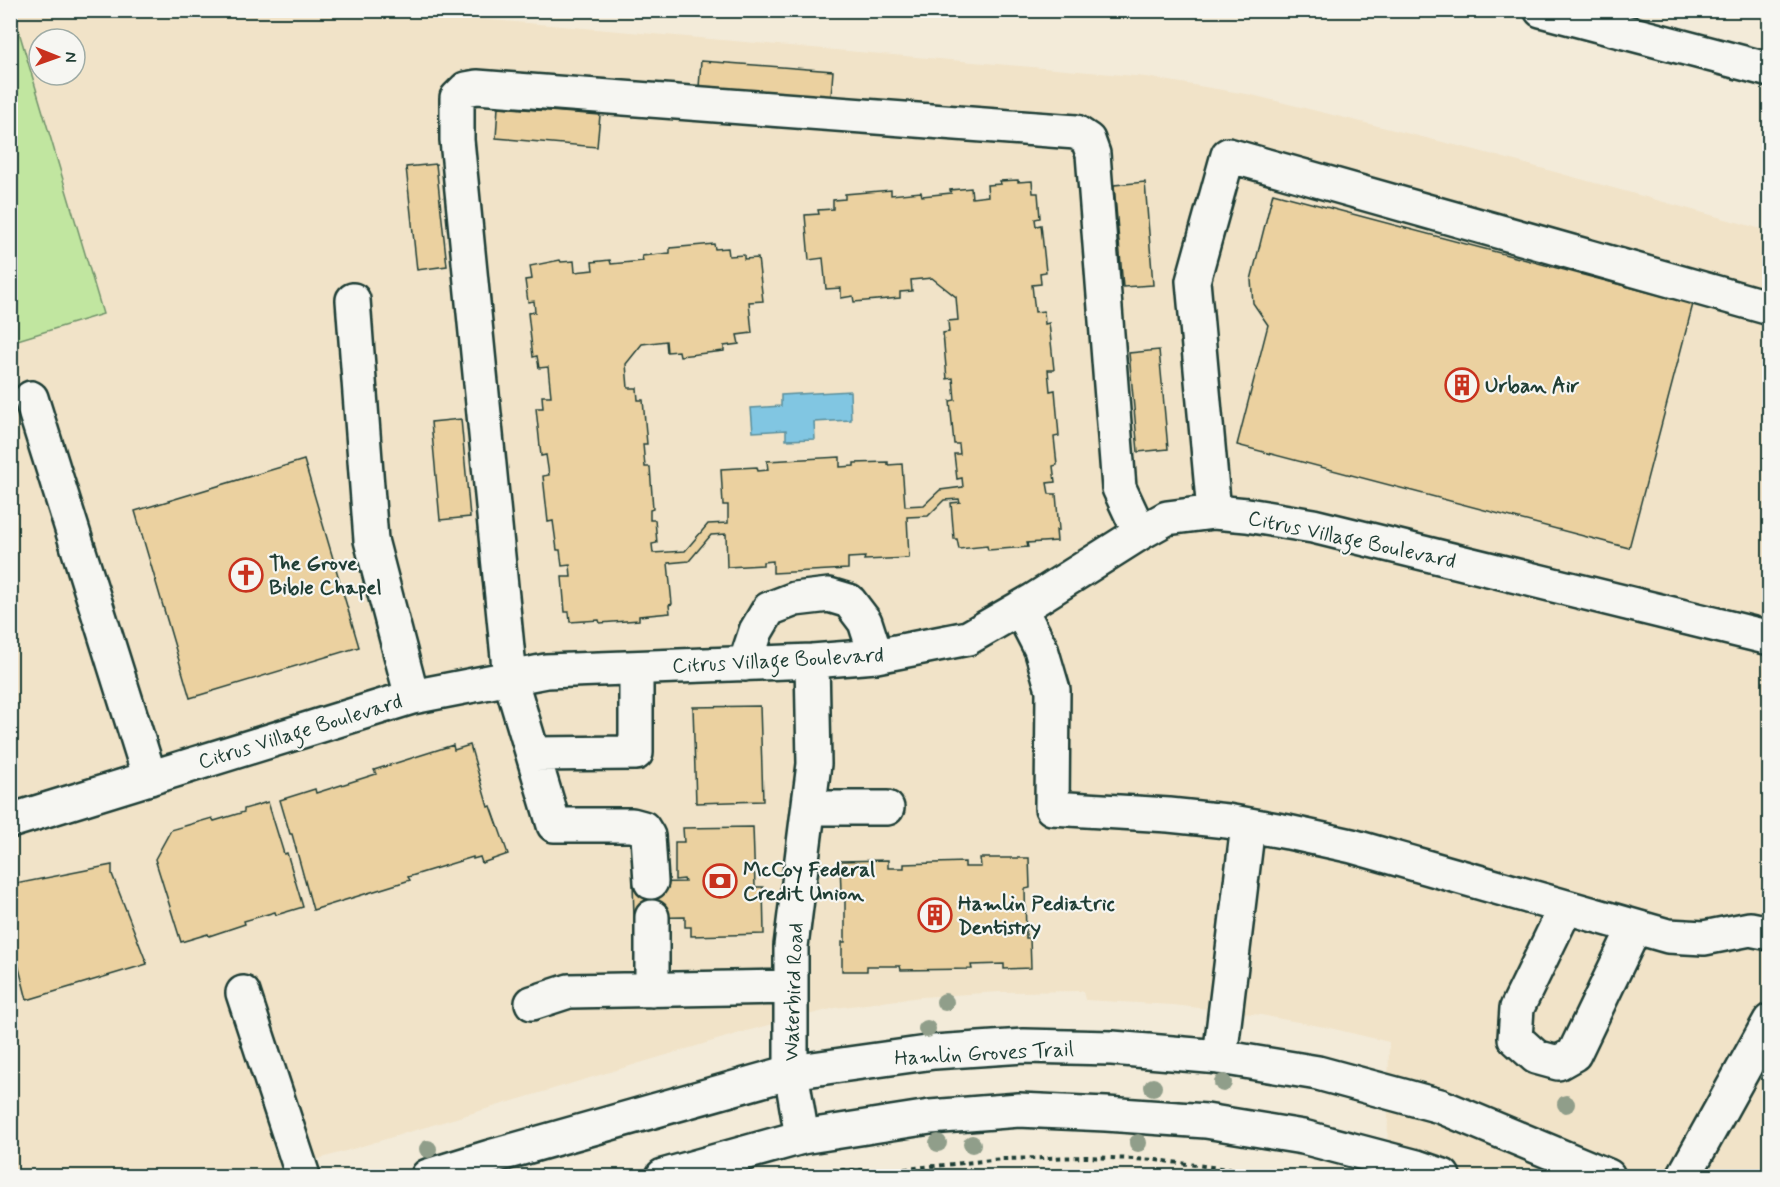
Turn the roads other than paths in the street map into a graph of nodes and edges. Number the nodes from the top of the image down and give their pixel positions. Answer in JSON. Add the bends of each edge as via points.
{"nodes":[{"id":1,"x":1541,"y":10,"type":"edge"},
{"id":2,"x":1770,"y":70,"type":"edge"},
{"id":3,"x":353,"y":300,"type":"dead end"},
{"id":4,"x":1770,"y":308,"type":"edge"},
{"id":5,"x":31,"y":398,"type":"dead end"},
{"id":6,"x":1214,"y":512,"type":"junction"},
{"id":7,"x":1140,"y":533,"type":"junction"},
{"id":8,"x":1020,"y":608,"type":"junction"},
{"id":9,"x":1770,"y":638,"type":"edge"},
{"id":10,"x":876,"y":657,"type":"junction"},
{"id":11,"x":812,"y":661,"type":"junction"},
{"id":12,"x":745,"y":664,"type":"junction"},
{"id":13,"x":636,"y":668,"type":"junction"},
{"id":14,"x":510,"y":678,"type":"junction"},
{"id":15,"x":411,"y":697,"type":"junction"},
{"id":16,"x":533,"y":754,"type":"junction"},
{"id":17,"x":150,"y":778,"type":"junction"},
{"id":18,"x":809,"y":808,"type":"junction"},
{"id":19,"x":887,"y":808,"type":"dead end"},
{"id":20,"x":10,"y":821,"type":"edge"},
{"id":21,"x":1248,"y":825,"type":"junction"},
{"id":22,"x":651,"y":882,"type":"dead end"},
{"id":23,"x":1566,"y":907,"type":"junction"},
{"id":24,"x":652,"y":917,"type":"dead end"},
{"id":25,"x":1635,"y":927,"type":"junction"},
{"id":26,"x":1770,"y":933,"type":"edge"},
{"id":27,"x":791,"y":987,"type":"junction"},
{"id":28,"x":652,"y":990,"type":"junction"},
{"id":29,"x":243,"y":993,"type":"dead end"},
{"id":30,"x":532,"y":1003,"type":"dead end"},
{"id":31,"x":1770,"y":1021,"type":"edge"},
{"id":32,"x":1220,"y":1057,"type":"junction"},
{"id":33,"x":791,"y":1072,"type":"junction"},
{"id":34,"x":802,"y":1137,"type":"junction"},
{"id":35,"x":303,"y":1176,"type":"edge"},
{"id":36,"x":428,"y":1176,"type":"edge"},
{"id":37,"x":663,"y":1176,"type":"edge"},
{"id":38,"x":1443,"y":1176,"type":"edge"},
{"id":39,"x":1608,"y":1176,"type":"edge"},
{"id":40,"x":1684,"y":1176,"type":"edge"}],
"edges":[{"from":1,"to":2,"type":"main road"},
{"from":3,"to":15,"type":"main road","via":[[371,540]]},
{"from":4,"to":6,"type":"main road","via":[[1228,155],[1193,280]]},
{"from":5,"to":17,"type":"main road"},
{"from":6,"to":7,"type":"main road","name":"Citrus Village Boulevard","via":[[1167,518]]},
{"from":6,"to":9,"type":"main road","name":"Citrus Village Boulevard","via":[[1313,526]]},
{"from":7,"to":8,"type":"main road","name":"Citrus Village Boulevard"},
{"from":7,"to":14,"type":"main road","via":[[1119,488],[1093,154],[1088,140],[1076,132],[466,89],[457,98],[457,140]]},
{"from":8,"to":10,"type":"main road","name":"Citrus Village Boulevard","via":[[968,638]]},
{"from":8,"to":21,"type":"main road","via":[[1041,649],[1053,690],[1052,808],[1169,815]]},
{"from":10,"to":11,"type":"main road","name":"Citrus Village Boulevard"},
{"from":10,"to":12,"type":"main road","via":[[865,622],[849,601],[829,595],[795,599],[769,609],[756,631]]},
{"from":11,"to":12,"type":"main road","name":"Citrus Village Boulevard"},
{"from":11,"to":18,"type":"main road","name":"Waterbird Road","via":[[814,764]]},
{"from":12,"to":13,"type":"main road","name":"Citrus Village Boulevard"},
{"from":13,"to":14,"type":"main road","name":"Citrus Village Boulevard","via":[[546,671]]},
{"from":13,"to":16,"type":"main road","via":[[636,753]]},
{"from":14,"to":15,"type":"main road","name":"Citrus Village Boulevard"},
{"from":14,"to":16,"type":"main road"},
{"from":15,"to":17,"type":"main road","name":"Citrus Village Boulevard"},
{"from":16,"to":22,"type":"main road","via":[[554,825],[642,828],[648,836]]},
{"from":17,"to":20,"type":"main road","name":"Citrus Village Boulevard"},
{"from":18,"to":19,"type":"main road"},
{"from":18,"to":27,"type":"main road","name":"Waterbird Road","via":[[791,946]]},
{"from":21,"to":23,"type":"main road","via":[[1352,846]]},
{"from":21,"to":32,"type":"main road"},
{"from":23,"to":25,"type":"main road"},
{"from":23,"to":25,"type":"main road","via":[[1517,1008],[1515,1038],[1536,1057],[1558,1063],[1574,1054]]},
{"from":24,"to":28,"type":"main road"},
{"from":25,"to":26,"type":"main road","via":[[1668,936],[1704,938],[1750,929]]},
{"from":27,"to":28,"type":"main road"},
{"from":27,"to":33,"type":"main road","name":"Waterbird Road"},
{"from":28,"to":30,"type":"main road","via":[[569,991]]},
{"from":29,"to":35,"type":"main road"},
{"from":31,"to":40,"type":"main road"},
{"from":32,"to":33,"type":"main road","name":"Hamlin Groves Trail","via":[[1024,1046],[934,1052]]},
{"from":32,"to":39,"type":"main road","name":"Hamlin Groves Trail","via":[[1318,1074],[1440,1106]]},
{"from":33,"to":34,"type":"main road","name":"Waterbird Road"},
{"from":33,"to":36,"type":"main road","name":"Hamlin Groves Trail"},
{"from":34,"to":37,"type":"main road"},
{"from":34,"to":38,"type":"main road","via":[[930,1117],[1019,1110],[1107,1114],[1206,1121],[1303,1137]]}]}
